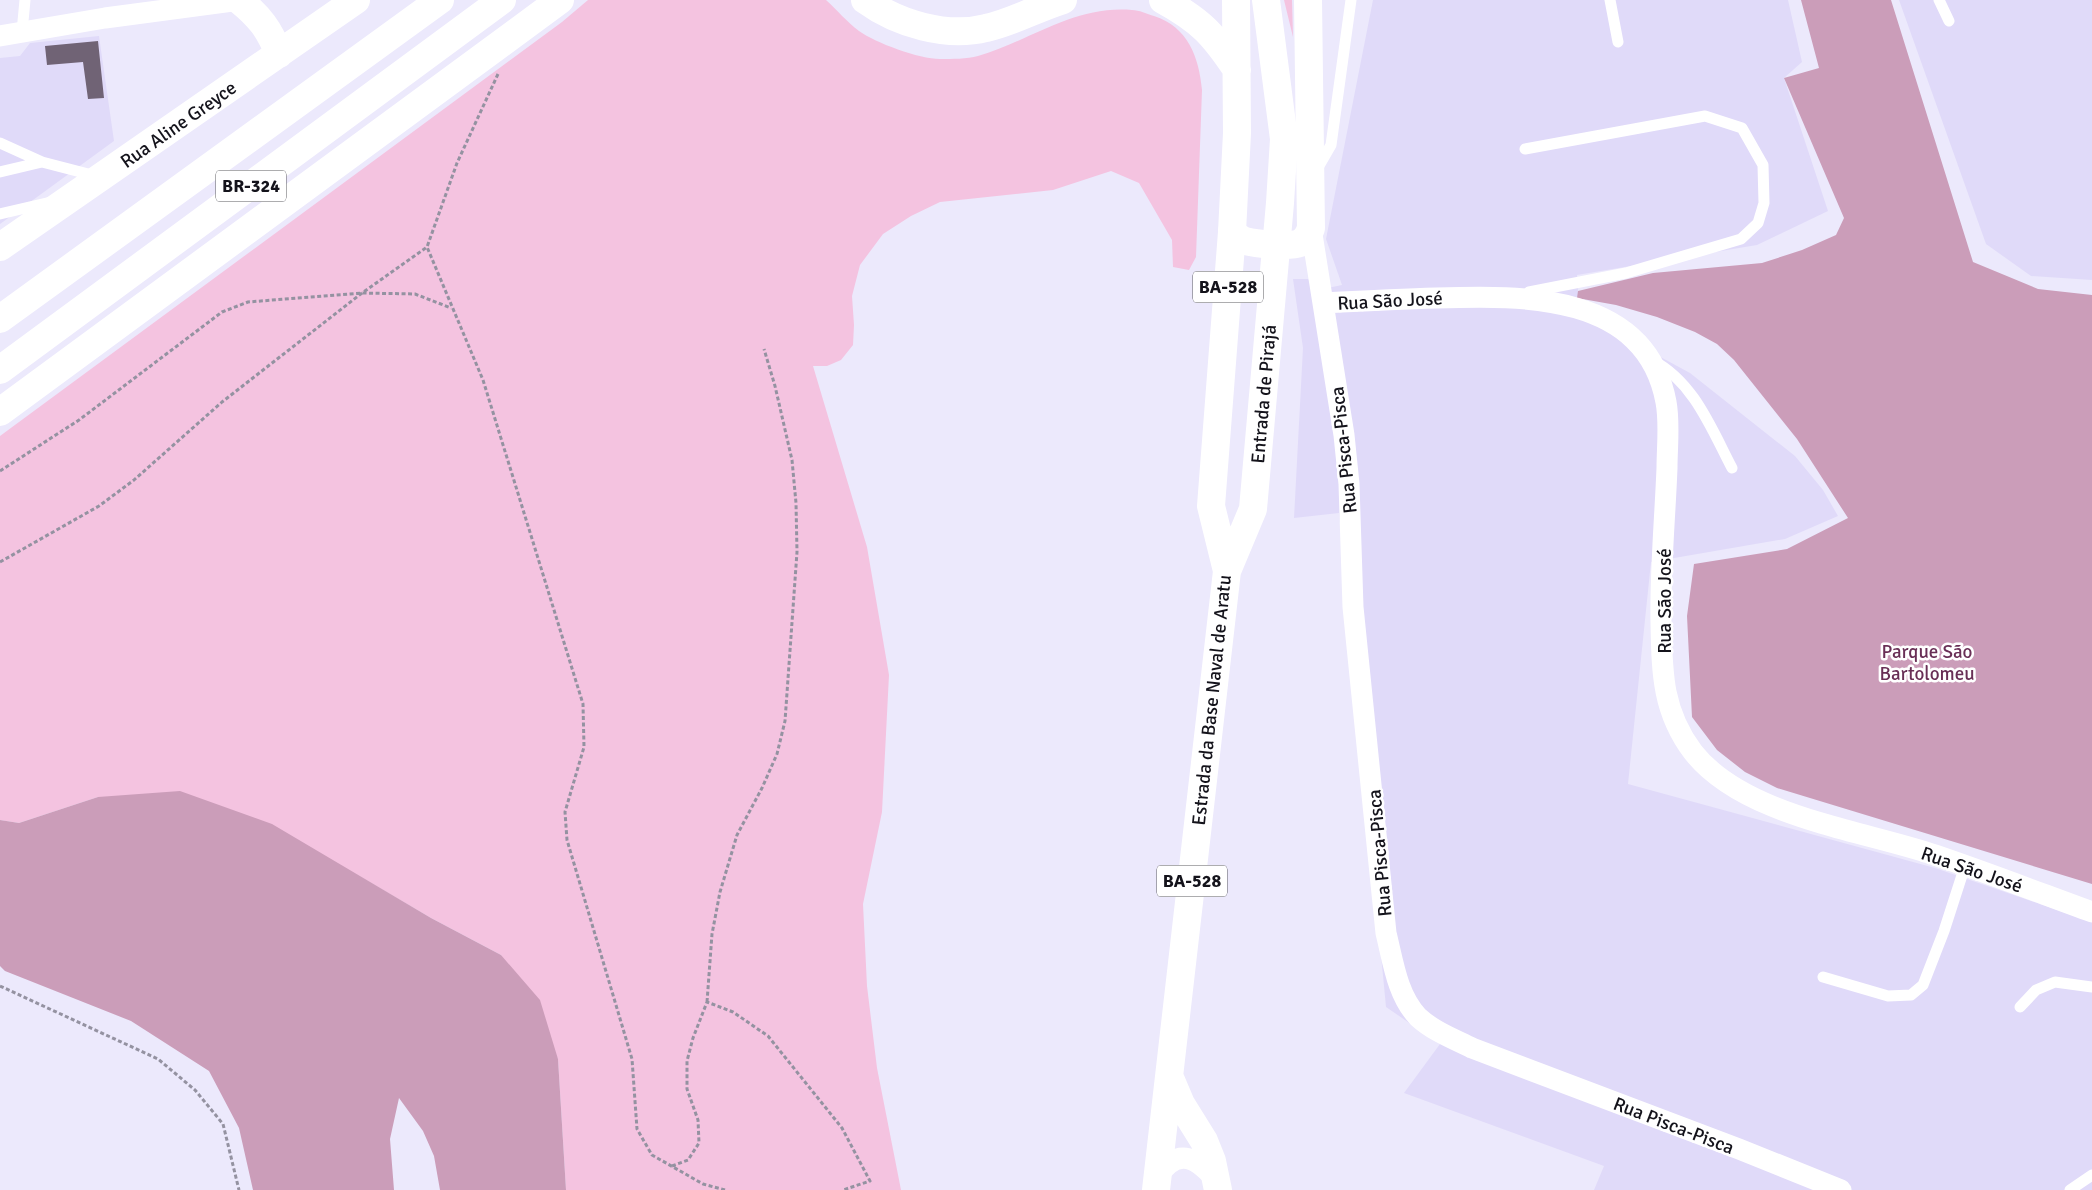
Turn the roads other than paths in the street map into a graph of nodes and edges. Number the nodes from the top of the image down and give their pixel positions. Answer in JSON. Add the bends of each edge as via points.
{"nodes":[{"id":1,"x":25,"y":0,"type":"edge"},
{"id":2,"x":240,"y":0,"type":"edge"},
{"id":3,"x":356,"y":0,"type":"edge"},
{"id":4,"x":440,"y":0,"type":"edge"},
{"id":5,"x":502,"y":0,"type":"edge"},
{"id":6,"x":560,"y":0,"type":"edge"},
{"id":7,"x":866,"y":0,"type":"edge"},
{"id":8,"x":1062,"y":0,"type":"edge"},
{"id":9,"x":1163,"y":0,"type":"edge"},
{"id":10,"x":1236,"y":0,"type":"edge"},
{"id":11,"x":1266,"y":0,"type":"edge"},
{"id":12,"x":1308,"y":0,"type":"edge"},
{"id":13,"x":1351,"y":0,"type":"edge"},
{"id":14,"x":1610,"y":0,"type":"edge"},
{"id":15,"x":1939,"y":0,"type":"edge"},
{"id":16,"x":1950,"y":21,"type":"dead end"},
{"id":17,"x":22,"y":32,"type":"junction"},
{"id":18,"x":0,"y":36,"type":"edge"},
{"id":19,"x":1618,"y":42,"type":"dead end"},
{"id":20,"x":279,"y":54,"type":"junction"},
{"id":21,"x":1237,"y":70,"type":"junction"},
{"id":22,"x":0,"y":143,"type":"edge"},
{"id":23,"x":1525,"y":149,"type":"dead end"},
{"id":24,"x":42,"y":162,"type":"junction"},
{"id":25,"x":0,"y":172,"type":"edge"},
{"id":26,"x":101,"y":178,"type":"junction"},
{"id":27,"x":1311,"y":182,"type":"junction"},
{"id":28,"x":72,"y":197,"type":"junction"},
{"id":29,"x":0,"y":214,"type":"edge"},
{"id":30,"x":1311,"y":228,"type":"junction"},
{"id":31,"x":1232,"y":232,"type":"junction"},
{"id":32,"x":1276,"y":244,"type":"junction"},
{"id":33,"x":0,"y":247,"type":"edge"},
{"id":34,"x":1497,"y":296,"type":"junction"},
{"id":35,"x":1324,"y":303,"type":"junction"},
{"id":36,"x":0,"y":318,"type":"edge"},
{"id":37,"x":1650,"y":359,"type":"junction"},
{"id":38,"x":0,"y":370,"type":"edge"},
{"id":39,"x":0,"y":412,"type":"edge"},
{"id":40,"x":1732,"y":468,"type":"dead end"},
{"id":41,"x":1227,"y":571,"type":"junction"},
{"id":42,"x":1965,"y":866,"type":"junction"},
{"id":43,"x":2092,"y":912,"type":"edge"},
{"id":44,"x":1823,"y":977,"type":"dead end"},
{"id":45,"x":2092,"y":987,"type":"edge"},
{"id":46,"x":2020,"y":1007,"type":"dead end"},
{"id":47,"x":1169,"y":1076,"type":"junction"},
{"id":48,"x":2092,"y":1175,"type":"edge"},
{"id":49,"x":1157,"y":1183,"type":"edge"},
{"id":50,"x":1220,"y":1187,"type":"edge"},
{"id":51,"x":1841,"y":1190,"type":"edge"},
{"id":52,"x":2070,"y":1190,"type":"edge"}],
"edges":[{"from":1,"to":17,"type":"lane"},
{"from":2,"to":17,"type":"street"},
{"from":2,"to":20,"type":"main road","via":[[257,15]]},
{"from":3,"to":20,"type":"main road","name":"Rua Aline Greyce"},
{"from":4,"to":36,"type":"main road","number":"BR-324"},
{"from":5,"to":38,"type":"main road","number":"BR-324"},
{"from":6,"to":39,"type":"main road"},
{"from":7,"to":8,"type":"main road","via":[[885,12],[924,27],[967,31],[987,28]]},
{"from":9,"to":21,"type":"main road","via":[[1200,23],[1219,43]]},
{"from":10,"to":21,"type":"main road","name":"Estrada da Base Naval de Aratu","number":"BA-528"},
{"from":11,"to":32,"type":"main road","name":"Entrada de Pirajá","via":[[1284,139]]},
{"from":12,"to":27,"type":"main road"},
{"from":13,"to":27,"type":"lane","via":[[1331,146]]},
{"from":14,"to":19,"type":"lane"},
{"from":15,"to":16,"type":"lane"},
{"from":17,"to":18,"type":"street"},
{"from":20,"to":26,"type":"main road","name":"Rua Aline Greyce"},
{"from":21,"to":31,"type":"main road","name":"Estrada da Base Naval de Aratu","number":"BA-528"},
{"from":22,"to":24,"type":"lane"},
{"from":23,"to":34,"type":"lane","via":[[1705,116],[1742,128],[1763,165],[1764,203],[1758,223],[1741,239],[1626,273],[1546,290]]},
{"from":24,"to":25,"type":"lane"},
{"from":24,"to":26,"type":"lane"},
{"from":26,"to":28,"type":"main road","name":"Rua Aline Greyce"},
{"from":27,"to":30,"type":"main road"},
{"from":28,"to":29,"type":"lane"},
{"from":28,"to":33,"type":"main road","name":"Rua Aline Greyce"},
{"from":30,"to":32,"type":"main road","via":[[1302,242]]},
{"from":30,"to":35,"type":"street","name":"Rua Pisca-Pisca"},
{"from":31,"to":32,"type":"main road","via":[[1244,241]]},
{"from":31,"to":41,"type":"main road","name":"Estrada da Base Naval de Aratu","number":"BA-528","via":[[1212,506]]},
{"from":32,"to":41,"type":"main road","name":"Entrada de Pirajá","via":[[1253,509]]},
{"from":34,"to":35,"type":"street","name":"Rua São José"},
{"from":34,"to":37,"type":"street","name":"Rua São José","via":[[1541,300],[1581,309],[1608,320],[1630,335]]},
{"from":35,"to":51,"type":"street","name":"Rua Pisca-Pisca","via":[[1349,484],[1353,607],[1386,934],[1405,997],[1418,1016],[1472,1048]]},
{"from":37,"to":40,"type":"lane","via":[[1668,368],[1683,382]]},
{"from":37,"to":42,"type":"street","name":"Rua São José","via":[[1667,405],[1661,632],[1665,695],[1674,722],[1693,752],[1716,776],[1742,794],[1788,812]]},
{"from":41,"to":47,"type":"main road","name":"Estrada da Base Naval de Aratu","number":"BA-528"},
{"from":42,"to":43,"type":"street","name":"Rua São José"},
{"from":42,"to":44,"type":"lane","via":[[1923,985],[1911,995],[1888,996]]},
{"from":45,"to":46,"type":"lane","via":[[2056,982],[2036,990]]},
{"from":47,"to":49,"type":"main road","name":"Estrada da Base Naval de Aratu","number":"BA-528"},
{"from":47,"to":50,"type":"main road","via":[[1181,1104],[1204,1141]]},
{"from":48,"to":52,"type":"lane"},
{"from":49,"to":50,"type":"street","via":[[1166,1165],[1184,1158],[1201,1164]]}]}
